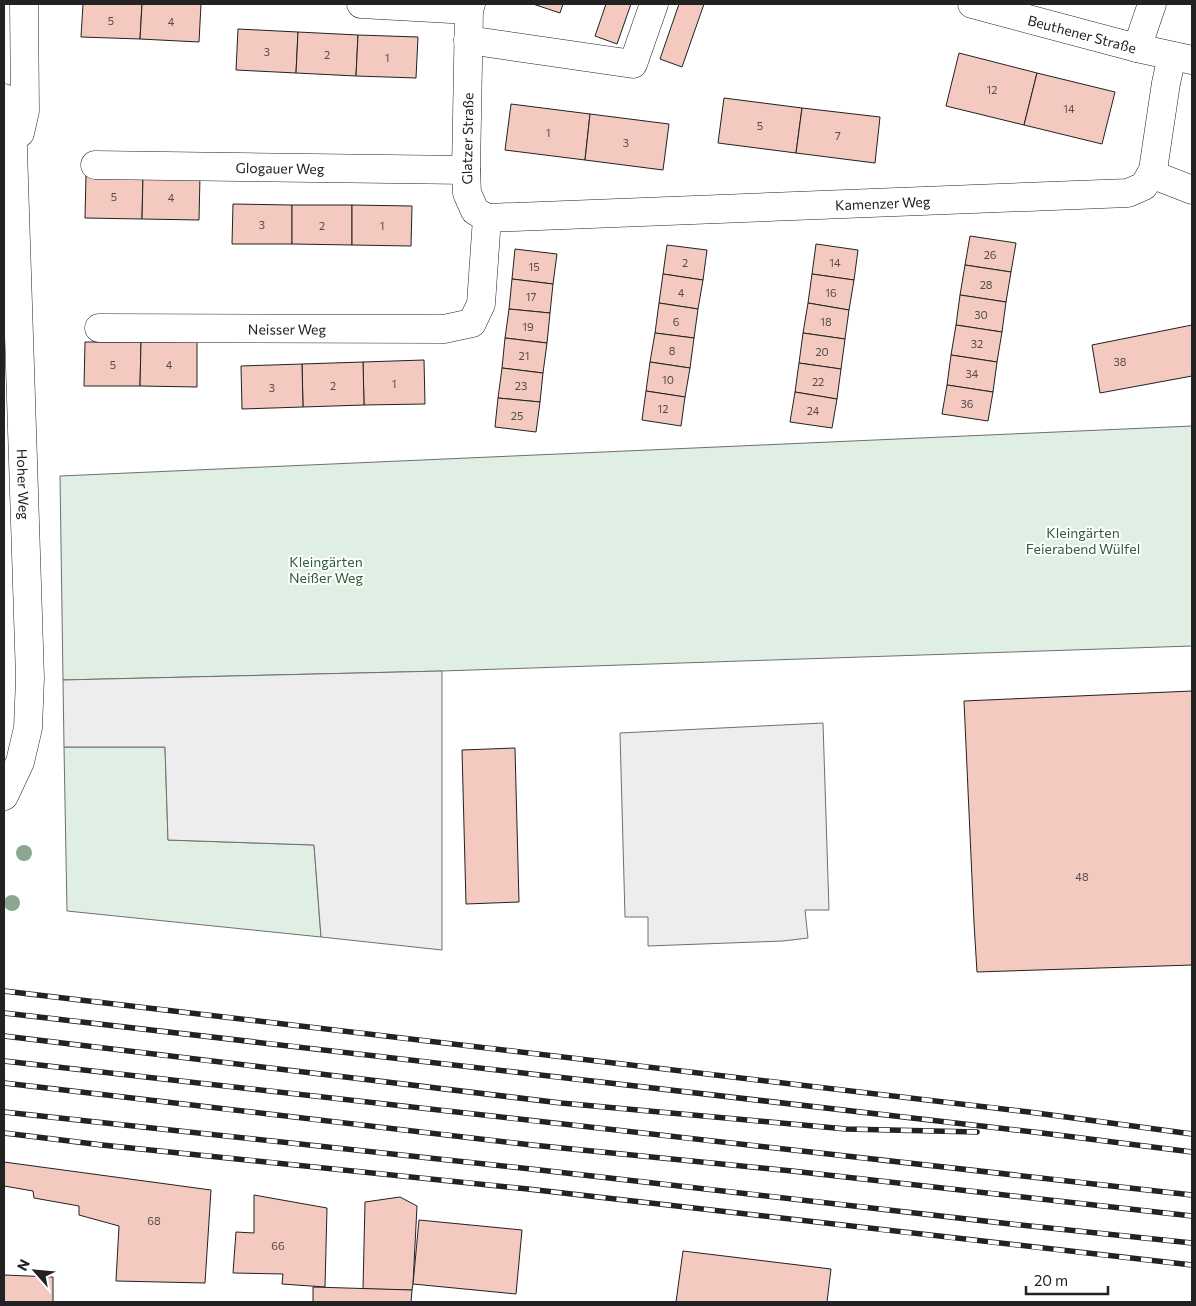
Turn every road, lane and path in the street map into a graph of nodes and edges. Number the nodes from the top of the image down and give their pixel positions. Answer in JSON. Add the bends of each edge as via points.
{"nodes":[{"id":1,"x":24,"y":4,"type":"edge"},
{"id":2,"x":361,"y":4,"type":"edge"},
{"id":3,"x":654,"y":4,"type":"edge"},
{"id":4,"x":972,"y":4,"type":"edge"},
{"id":5,"x":1152,"y":4,"type":"edge"},
{"id":6,"x":470,"y":7,"type":"edge"},
{"id":7,"x":468,"y":40,"type":"junction"},
{"id":8,"x":1137,"y":48,"type":"junction"},
{"id":9,"x":1182,"y":58,"type":"edge"},
{"id":10,"x":4,"y":98,"type":"edge"},
{"id":11,"x":9,"y":159,"type":"edge"},
{"id":12,"x":94,"y":165,"type":"dead end"},
{"id":13,"x":466,"y":170,"type":"junction"},
{"id":14,"x":1151,"y":174,"type":"junction"},
{"id":15,"x":1192,"y":190,"type":"edge"},
{"id":16,"x":488,"y":218,"type":"junction"},
{"id":17,"x":99,"y":328,"type":"dead end"},
{"id":18,"x":4,"y":796,"type":"edge"}],
"edges":[{"from":1,"to":11,"type":"street","via":[[25,111]]},
{"from":2,"to":6,"type":"street"},
{"from":3,"to":7,"type":"street","via":[[633,64]]},
{"from":4,"to":8,"type":"street","name":"Beuthener Straße"},
{"from":5,"to":8,"type":"street"},
{"from":6,"to":7,"type":"street","name":"Glatzer Straße"},
{"from":7,"to":13,"type":"street","name":"Glatzer Straße"},
{"from":8,"to":9,"type":"street","name":"Beuthener Straße"},
{"from":9,"to":14,"type":"street","via":[[1166,82]]},
{"from":10,"to":11,"type":"street","name":"Hoher Weg","via":[[12,118]]},
{"from":11,"to":18,"type":"street","name":"Hoher Weg","via":[[30,678],[28,728],[20,762]]},
{"from":12,"to":13,"type":"street","name":"Glogauer Weg"},
{"from":13,"to":16,"type":"street","name":"Glatzer Straße","via":[[467,193],[474,211]]},
{"from":14,"to":15,"type":"street"},
{"from":14,"to":16,"type":"street","name":"Kamenzer Weg","via":[[1144,186],[1128,194]]},
{"from":16,"to":17,"type":"street","name":"Neisser Weg","via":[[481,304],[472,323],[444,329]]}]}
